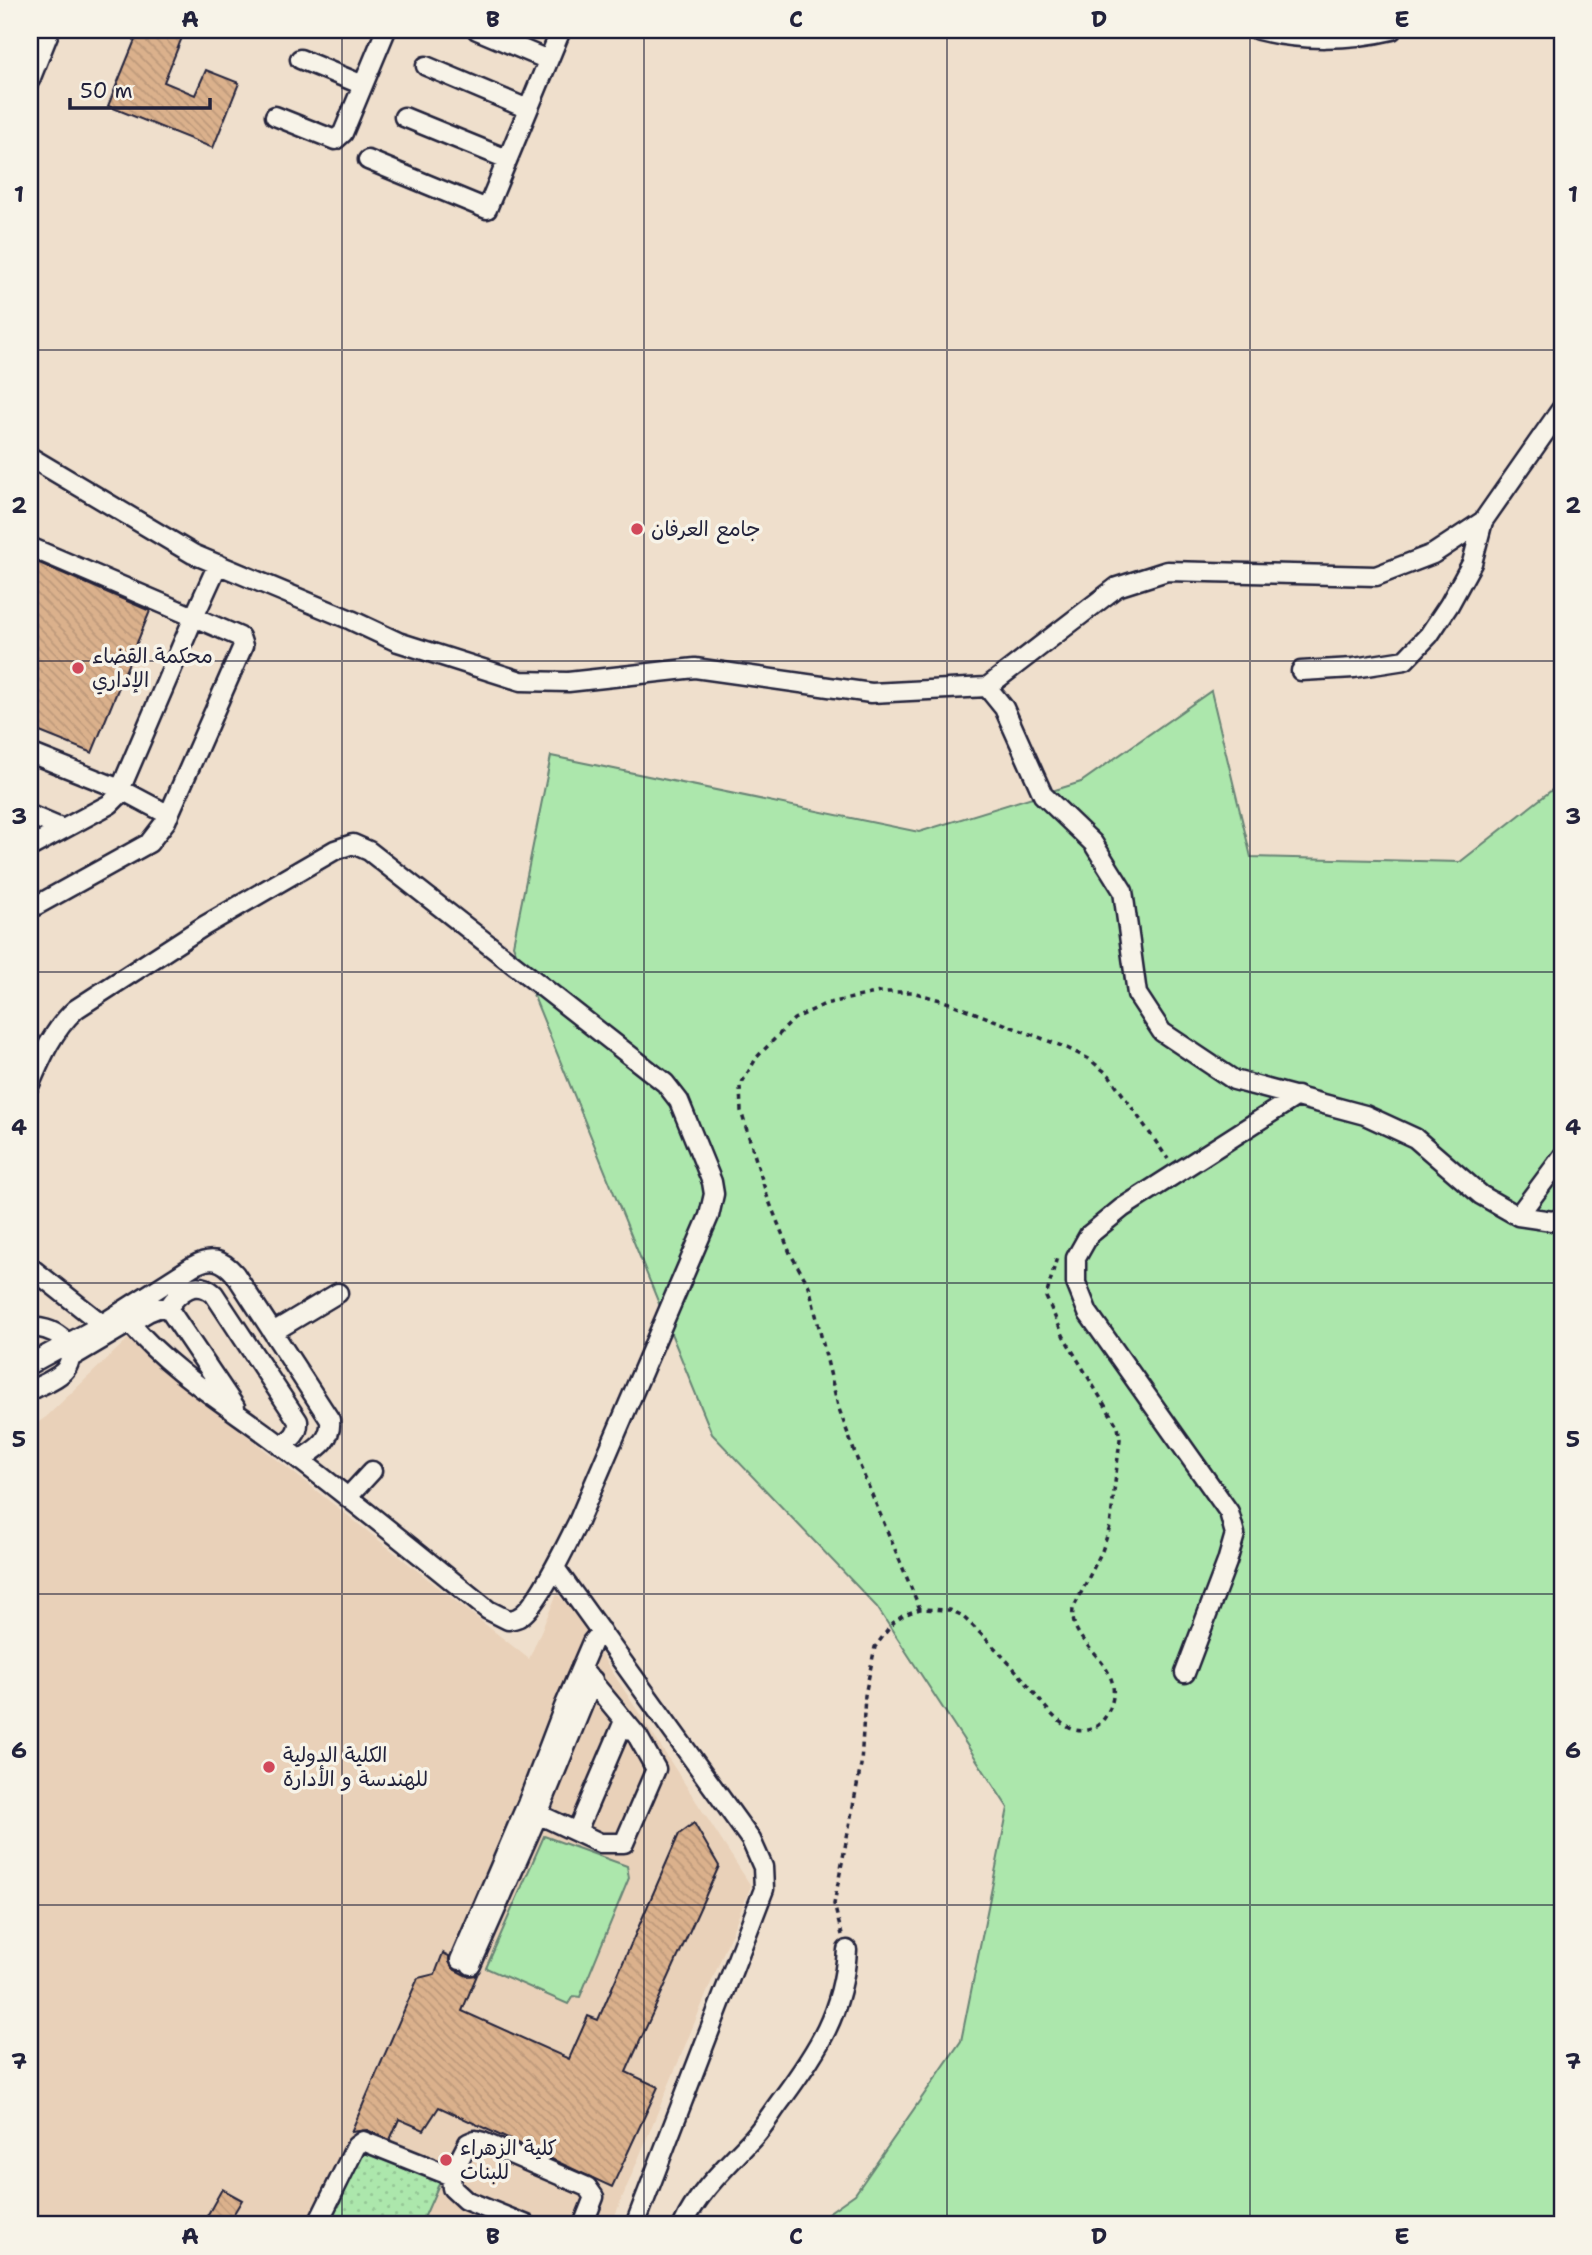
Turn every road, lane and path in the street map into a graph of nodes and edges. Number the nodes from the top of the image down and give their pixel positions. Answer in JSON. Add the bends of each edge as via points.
{"nodes":[{"id":1,"x":50,"y":30,"type":"edge"},
{"id":2,"x":386,"y":30,"type":"edge"},
{"id":3,"x":477,"y":30,"type":"edge"},
{"id":4,"x":561,"y":30,"type":"edge"},
{"id":5,"x":1258,"y":30,"type":"edge"},
{"id":6,"x":1392,"y":30,"type":"edge"},
{"id":7,"x":300,"y":59,"type":"dead end"},
{"id":8,"x":548,"y":60,"type":"junction"},
{"id":9,"x":426,"y":66,"type":"dead end"},
{"id":10,"x":30,"y":80,"type":"edge"},
{"id":11,"x":363,"y":85,"type":"junction"},
{"id":12,"x":528,"y":109,"type":"junction"},
{"id":13,"x":275,"y":116,"type":"dead end"},
{"id":14,"x":404,"y":117,"type":"dead end"},
{"id":15,"x":507,"y":159,"type":"junction"},
{"id":16,"x":368,"y":160,"type":"dead end"},
{"id":17,"x":1562,"y":408,"type":"edge"},
{"id":18,"x":30,"y":457,"type":"edge"},
{"id":19,"x":1483,"y":521,"type":"junction"},
{"id":20,"x":30,"y":547,"type":"edge"},
{"id":21,"x":218,"y":564,"type":"junction"},
{"id":22,"x":194,"y":617,"type":"junction"},
{"id":23,"x":1301,"y":671,"type":"dead end"},
{"id":24,"x":987,"y":687,"type":"junction"},
{"id":25,"x":30,"y":753,"type":"edge"},
{"id":26,"x":120,"y":789,"type":"junction"},
{"id":27,"x":30,"y":815,"type":"edge"},
{"id":28,"x":169,"y":815,"type":"junction"},
{"id":29,"x":63,"y":830,"type":"junction"},
{"id":30,"x":30,"y":847,"type":"edge"},
{"id":31,"x":30,"y":909,"type":"edge"},
{"id":32,"x":30,"y":1084,"type":"edge"},
{"id":33,"x":1297,"y":1096,"type":"junction"},
{"id":34,"x":1562,"y":1157,"type":"edge"},
{"id":35,"x":1178,"y":1172,"type":"junction"},
{"id":36,"x":1518,"y":1216,"type":"junction"},
{"id":37,"x":1562,"y":1218,"type":"edge"},
{"id":38,"x":1058,"y":1252,"type":"dead end"},
{"id":39,"x":30,"y":1266,"type":"edge"},
{"id":40,"x":182,"y":1282,"type":"junction"},
{"id":41,"x":338,"y":1293,"type":"dead end"},
{"id":42,"x":168,"y":1308,"type":"junction"},
{"id":43,"x":130,"y":1323,"type":"junction"},
{"id":44,"x":102,"y":1324,"type":"junction"},
{"id":45,"x":30,"y":1328,"type":"edge"},
{"id":46,"x":273,"y":1332,"type":"junction"},
{"id":47,"x":68,"y":1351,"type":"junction"},
{"id":48,"x":30,"y":1364,"type":"edge"},
{"id":49,"x":30,"y":1391,"type":"edge"},
{"id":50,"x":242,"y":1417,"type":"junction"},
{"id":51,"x":281,"y":1446,"type":"junction"},
{"id":52,"x":300,"y":1460,"type":"junction"},
{"id":53,"x":372,"y":1471,"type":"dead end"},
{"id":54,"x":348,"y":1497,"type":"junction"},
{"id":55,"x":559,"y":1573,"type":"junction"},
{"id":56,"x":920,"y":1609,"type":"junction"},
{"id":57,"x":601,"y":1631,"type":"junction"},
{"id":58,"x":1185,"y":1673,"type":"dead end"},
{"id":59,"x":587,"y":1674,"type":"junction"},
{"id":60,"x":624,"y":1721,"type":"junction"},
{"id":61,"x":533,"y":1809,"type":"junction"},
{"id":62,"x":577,"y":1831,"type":"junction"},
{"id":63,"x":847,"y":1950,"type":"joint"},
{"id":64,"x":466,"y":1963,"type":"dead end"},
{"id":65,"x":451,"y":2176,"type":"junction"},
{"id":66,"x":590,"y":2223,"type":"edge"},
{"id":67,"x":317,"y":2225,"type":"edge"},
{"id":68,"x":527,"y":2225,"type":"edge"},
{"id":69,"x":635,"y":2225,"type":"edge"},
{"id":70,"x":683,"y":2225,"type":"edge"}],
"edges":[{"from":1,"to":10,"type":"street"},
{"from":2,"to":11,"type":"street"},
{"from":3,"to":8,"type":"street"},
{"from":4,"to":8,"type":"street"},
{"from":5,"to":6,"type":"street","via":[[1324,38]]},
{"from":7,"to":11,"type":"street"},
{"from":8,"to":12,"type":"street"},
{"from":9,"to":12,"type":"street"},
{"from":11,"to":13,"type":"street","via":[[343,134],[335,140]]},
{"from":12,"to":15,"type":"street"},
{"from":14,"to":15,"type":"street"},
{"from":15,"to":16,"type":"street","via":[[487,209]]},
{"from":17,"to":19,"type":"street"},
{"from":18,"to":21,"type":"street"},
{"from":19,"to":23,"type":"street","via":[[1472,563],[1449,606],[1405,660]]},
{"from":19,"to":24,"type":"street","via":[[1433,554],[1376,576],[1167,571],[1117,587]]},
{"from":20,"to":22,"type":"street"},
{"from":21,"to":22,"type":"street"},
{"from":21,"to":24,"type":"street","via":[[398,642],[521,681],[568,682],[695,668],[871,693]]},
{"from":22,"to":26,"type":"street"},
{"from":22,"to":28,"type":"street","via":[[240,638],[243,646]]},
{"from":24,"to":33,"type":"street","via":[[1004,708],[1043,795],[1093,843],[1123,891],[1137,994],[1162,1032],[1234,1080]]},
{"from":25,"to":26,"type":"street"},
{"from":26,"to":28,"type":"street"},
{"from":26,"to":29,"type":"street","via":[[110,804]]},
{"from":27,"to":29,"type":"street"},
{"from":28,"to":31,"type":"street","via":[[149,843]]},
{"from":29,"to":30,"type":"street"},
{"from":32,"to":55,"type":"street","via":[[52,1036],[76,1009],[204,926],[353,844],[369,851],[665,1083],[679,1101],[708,1171],[713,1205]]},
{"from":33,"to":35,"type":"street"},
{"from":33,"to":36,"type":"street","via":[[1365,1115],[1415,1138],[1481,1195]]},
{"from":34,"to":36,"type":"street"},
{"from":35,"to":56,"type":"path","via":[[1109,1075],[1089,1059],[912,992],[880,992],[825,1004],[794,1019],[757,1057],[740,1086],[741,1111],[767,1196],[809,1286],[838,1406],[857,1459]]},
{"from":35,"to":58,"type":"street","via":[[1089,1235],[1076,1258],[1076,1283],[1088,1313],[1229,1512],[1235,1534]]},
{"from":36,"to":37,"type":"street"},
{"from":38,"to":56,"type":"path","via":[[1046,1297],[1121,1439],[1111,1527],[1072,1618],[1113,1678],[1111,1706],[1104,1720],[1082,1732],[1071,1729],[961,1615]]},
{"from":39,"to":44,"type":"street"},
{"from":40,"to":42,"type":"street"},
{"from":40,"to":44,"type":"street"},
{"from":40,"to":46,"type":"street","via":[[204,1260],[216,1259],[227,1265]]},
{"from":40,"to":51,"type":"street","via":[[214,1294],[295,1415],[296,1434]]},
{"from":41,"to":46,"type":"street"},
{"from":42,"to":43,"type":"street","via":[[153,1310]]},
{"from":42,"to":50,"type":"street"},
{"from":43,"to":47,"type":"street"},
{"from":43,"to":50,"type":"street","via":[[168,1363]]},
{"from":44,"to":47,"type":"street"},
{"from":45,"to":47,"type":"street","via":[[50,1329],[60,1335]]},
{"from":46,"to":52,"type":"street","via":[[330,1420],[328,1439]]},
{"from":47,"to":48,"type":"street"},
{"from":47,"to":49,"type":"street","via":[[62,1373]]},
{"from":50,"to":51,"type":"street"},
{"from":51,"to":52,"type":"street"},
{"from":52,"to":54,"type":"street"},
{"from":53,"to":54,"type":"street"},
{"from":54,"to":55,"type":"street","via":[[497,1616],[508,1620],[519,1617]]},
{"from":55,"to":57,"type":"street"},
{"from":56,"to":63,"type":"path","via":[[893,1623],[875,1647],[870,1666],[861,1765],[834,1904]]},
{"from":57,"to":59,"type":"street","via":[[592,1642]]},
{"from":57,"to":69,"type":"street","via":[[751,1840],[763,1867],[764,1889]]},
{"from":59,"to":60,"type":"street"},
{"from":59,"to":61,"type":"street"},
{"from":60,"to":62,"type":"street"},
{"from":60,"to":62,"type":"street","via":[[656,1769],[624,1843],[600,1843]]},
{"from":61,"to":62,"type":"street"},
{"from":61,"to":64,"type":"street"},
{"from":63,"to":70,"type":"street","via":[[845,1973],[826,2035],[760,2130],[701,2196]]},
{"from":65,"to":66,"type":"street","via":[[465,2146],[479,2141],[587,2187],[594,2197]]},
{"from":65,"to":67,"type":"street","via":[[363,2141],[356,2146]]},
{"from":65,"to":68,"type":"street","via":[[452,2188],[465,2200]]}]}
